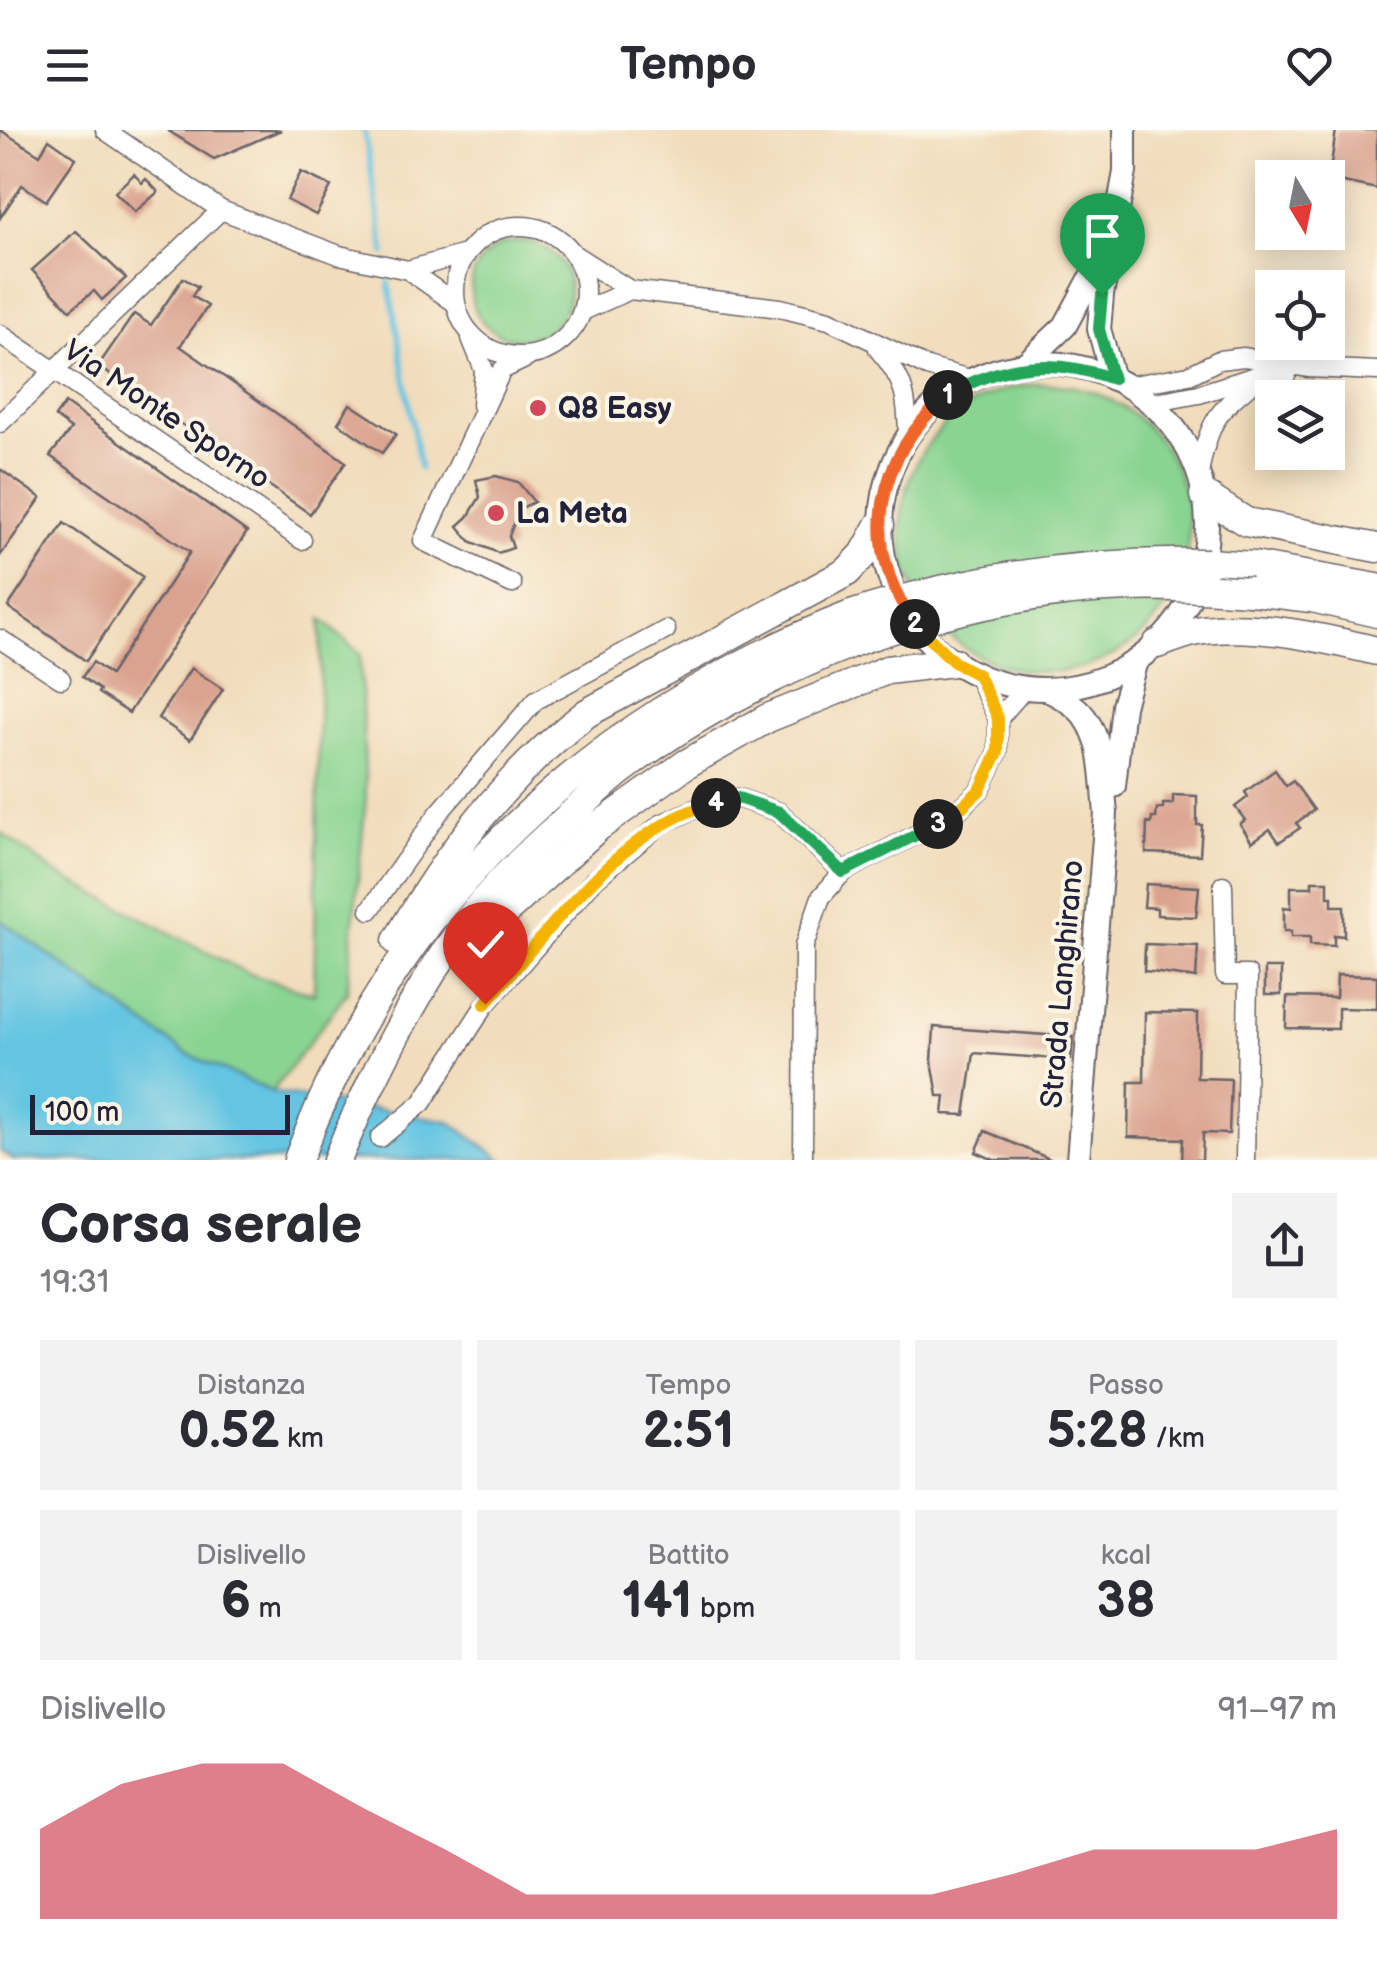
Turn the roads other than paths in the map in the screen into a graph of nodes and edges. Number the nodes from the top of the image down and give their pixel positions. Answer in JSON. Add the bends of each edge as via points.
{"nodes":[{"id":1,"x":105,"y":130,"type":"edge"},
{"id":2,"x":1125,"y":130,"type":"edge"},
{"id":3,"x":221,"y":210,"type":"junction"},
{"id":4,"x":1117,"y":227,"type":"junction"},
{"id":5,"x":466,"y":254,"type":"junction"},
{"id":6,"x":575,"y":255,"type":"junction"},
{"id":7,"x":408,"y":270,"type":"junction"},
{"id":8,"x":630,"y":290,"type":"junction"},
{"id":9,"x":455,"y":303,"type":"junction"},
{"id":10,"x":583,"y":311,"type":"junction"},
{"id":11,"x":468,"y":331,"type":"junction"},
{"id":12,"x":0,"y":334,"type":"edge"},
{"id":13,"x":871,"y":342,"type":"junction"},
{"id":14,"x":534,"y":356,"type":"junction"},
{"id":15,"x":1026,"y":364,"type":"junction"},
{"id":16,"x":55,"y":370,"type":"junction"},
{"id":17,"x":1377,"y":371,"type":"edge"},
{"id":18,"x":1265,"y":373,"type":"junction"},
{"id":19,"x":973,"y":380,"type":"junction"},
{"id":20,"x":1377,"y":381,"type":"edge"},
{"id":21,"x":1120,"y":382,"type":"junction"},
{"id":22,"x":1151,"y":403,"type":"junction"},
{"id":23,"x":480,"y":415,"type":"junction"},
{"id":24,"x":0,"y":423,"type":"edge"},
{"id":25,"x":908,"y":436,"type":"junction"},
{"id":26,"x":1202,"y":484,"type":"junction"},
{"id":27,"x":880,"y":525,"type":"junction"},
{"id":28,"x":302,"y":540,"type":"dead end"},
{"id":29,"x":1377,"y":548,"type":"edge"},
{"id":30,"x":1253,"y":578,"type":"junction"},
{"id":31,"x":512,"y":584,"type":"dead end"},
{"id":32,"x":1377,"y":588,"type":"edge"},
{"id":33,"x":1377,"y":614,"type":"edge"},
{"id":34,"x":855,"y":628,"type":"junction"},
{"id":35,"x":666,"y":630,"type":"dead end"},
{"id":36,"x":0,"y":639,"type":"edge"},
{"id":37,"x":1377,"y":650,"type":"edge"},
{"id":38,"x":1146,"y":652,"type":"junction"},
{"id":39,"x":966,"y":668,"type":"junction"},
{"id":40,"x":61,"y":678,"type":"dead end"},
{"id":41,"x":1035,"y":688,"type":"junction"},
{"id":42,"x":998,"y":718,"type":"junction"},
{"id":43,"x":1106,"y":814,"type":"junction"},
{"id":44,"x":843,"y":872,"type":"junction"},
{"id":45,"x":1223,"y":884,"type":"dead end"},
{"id":46,"x":370,"y":910,"type":"dead end"},
{"id":47,"x":354,"y":1036,"type":"junction"},
{"id":48,"x":382,"y":1064,"type":"junction"},
{"id":49,"x":380,"y":1138,"type":"dead end"},
{"id":50,"x":298,"y":1160,"type":"edge"},
{"id":51,"x":338,"y":1160,"type":"edge"},
{"id":52,"x":802,"y":1160,"type":"edge"},
{"id":53,"x":1078,"y":1160,"type":"edge"},
{"id":54,"x":1245,"y":1160,"type":"edge"}],
"edges":[{"from":1,"to":3,"type":"street"},
{"from":2,"to":4,"type":"main road","name":"Strada Langhirano"},
{"from":3,"to":7,"type":"street","via":[[339,256]]},
{"from":3,"to":16,"type":"street"},
{"from":4,"to":15,"type":"main road","name":"Strada Langhirano","via":[[1065,326]]},
{"from":4,"to":21,"type":"main road","name":"Strada Langhirano","via":[[1099,329]]},
{"from":5,"to":6,"type":"street","via":[[499,228],[521,226],[551,234]]},
{"from":5,"to":7,"type":"street"},
{"from":5,"to":9,"type":"street"},
{"from":6,"to":8,"type":"street"},
{"from":6,"to":10,"type":"street","via":[[586,292]]},
{"from":7,"to":9,"type":"street"},
{"from":8,"to":10,"type":"street"},
{"from":8,"to":13,"type":"street","via":[[780,308],[829,320]]},
{"from":9,"to":11,"type":"street"},
{"from":10,"to":14,"type":"street","via":[[564,340]]},
{"from":11,"to":14,"type":"street","via":[[497,353]]},
{"from":11,"to":23,"type":"street","via":[[484,370]]},
{"from":12,"to":16,"type":"street","name":"Via Monte Sporno"},
{"from":13,"to":19,"type":"street"},
{"from":13,"to":25,"type":"street","via":[[907,395]]},
{"from":14,"to":23,"type":"street","via":[[502,370]]},
{"from":15,"to":19,"type":"main road","name":"Strada Langhirano"},
{"from":15,"to":21,"type":"main road","name":"Strada Langhirano","via":[[1085,368]]},
{"from":16,"to":24,"type":"street"},
{"from":16,"to":28,"type":"street","name":"Via Monte Sporno"},
{"from":17,"to":21,"type":"street","via":[[1244,356],[1189,375]]},
{"from":18,"to":20,"type":"street"},
{"from":18,"to":22,"type":"street"},
{"from":18,"to":26,"type":"street","via":[[1216,416],[1204,442]]},
{"from":19,"to":25,"type":"main road","name":"Strada Langhirano","via":[[937,404]]},
{"from":21,"to":22,"type":"main road","name":"Strada Langhirano"},
{"from":22,"to":26,"type":"main road","name":"Strada Langhirano","via":[[1180,435]]},
{"from":23,"to":31,"type":"street","via":[[423,540]]},
{"from":25,"to":27,"type":"main road","name":"Strada Langhirano","via":[[893,463]]},
{"from":26,"to":29,"type":"highway","via":[[1246,522]]},
{"from":26,"to":38,"type":"main road","name":"Strada Langhirano","via":[[1208,522],[1200,576],[1189,601]]},
{"from":27,"to":39,"type":"main road","name":"Strada Langhirano","via":[[885,566],[900,603],[923,636]]},
{"from":27,"to":47,"type":"highway","via":[[846,572],[587,712],[556,736],[503,788],[428,887],[362,1002]]},
{"from":30,"to":32,"type":"highway"},
{"from":30,"to":33,"type":"highway"},
{"from":30,"to":34,"type":"highway","bridge":true,"via":[[1055,592]]},
{"from":30,"to":34,"type":"highway","bridge":true,"via":[[1208,563],[1100,564],[1003,575],[911,596]]},
{"from":34,"to":47,"type":"highway","via":[[782,642],[626,732],[571,775],[438,911]]},
{"from":34,"to":48,"type":"highway","via":[[620,771],[523,858],[468,920]]},
{"from":35,"to":46,"type":"street","via":[[536,700],[438,814]]},
{"from":36,"to":40,"type":"street"},
{"from":37,"to":38,"type":"highway","via":[[1236,628],[1200,630]]},
{"from":38,"to":41,"type":"main road","name":"Strada Langhirano","via":[[1093,682]]},
{"from":38,"to":43,"type":"main road","name":"Strada Langhirano","via":[[1124,706]]},
{"from":39,"to":41,"type":"main road","name":"Strada Langhirano"},
{"from":39,"to":42,"type":"street"},
{"from":39,"to":48,"type":"highway","via":[[918,664],[887,670],[768,718],[686,764],[598,827],[472,939]]},
{"from":41,"to":42,"type":"street"},
{"from":41,"to":43,"type":"main road","name":"Strada Langhirano","via":[[1076,707],[1088,723],[1102,762]]},
{"from":42,"to":44,"type":"street","via":[[998,752],[980,790],[951,817]]},
{"from":43,"to":53,"type":"main road","name":"Strada Langhirano"},
{"from":44,"to":49,"type":"street","via":[[779,812],[738,798],[661,824],[594,880],[485,1004],[422,1103]]},
{"from":44,"to":52,"type":"street","via":[[821,897],[804,946]]},
{"from":45,"to":54,"type":"street","via":[[1225,975],[1248,975]]},
{"from":47,"to":50,"type":"highway"},
{"from":48,"to":51,"type":"highway"}]}
